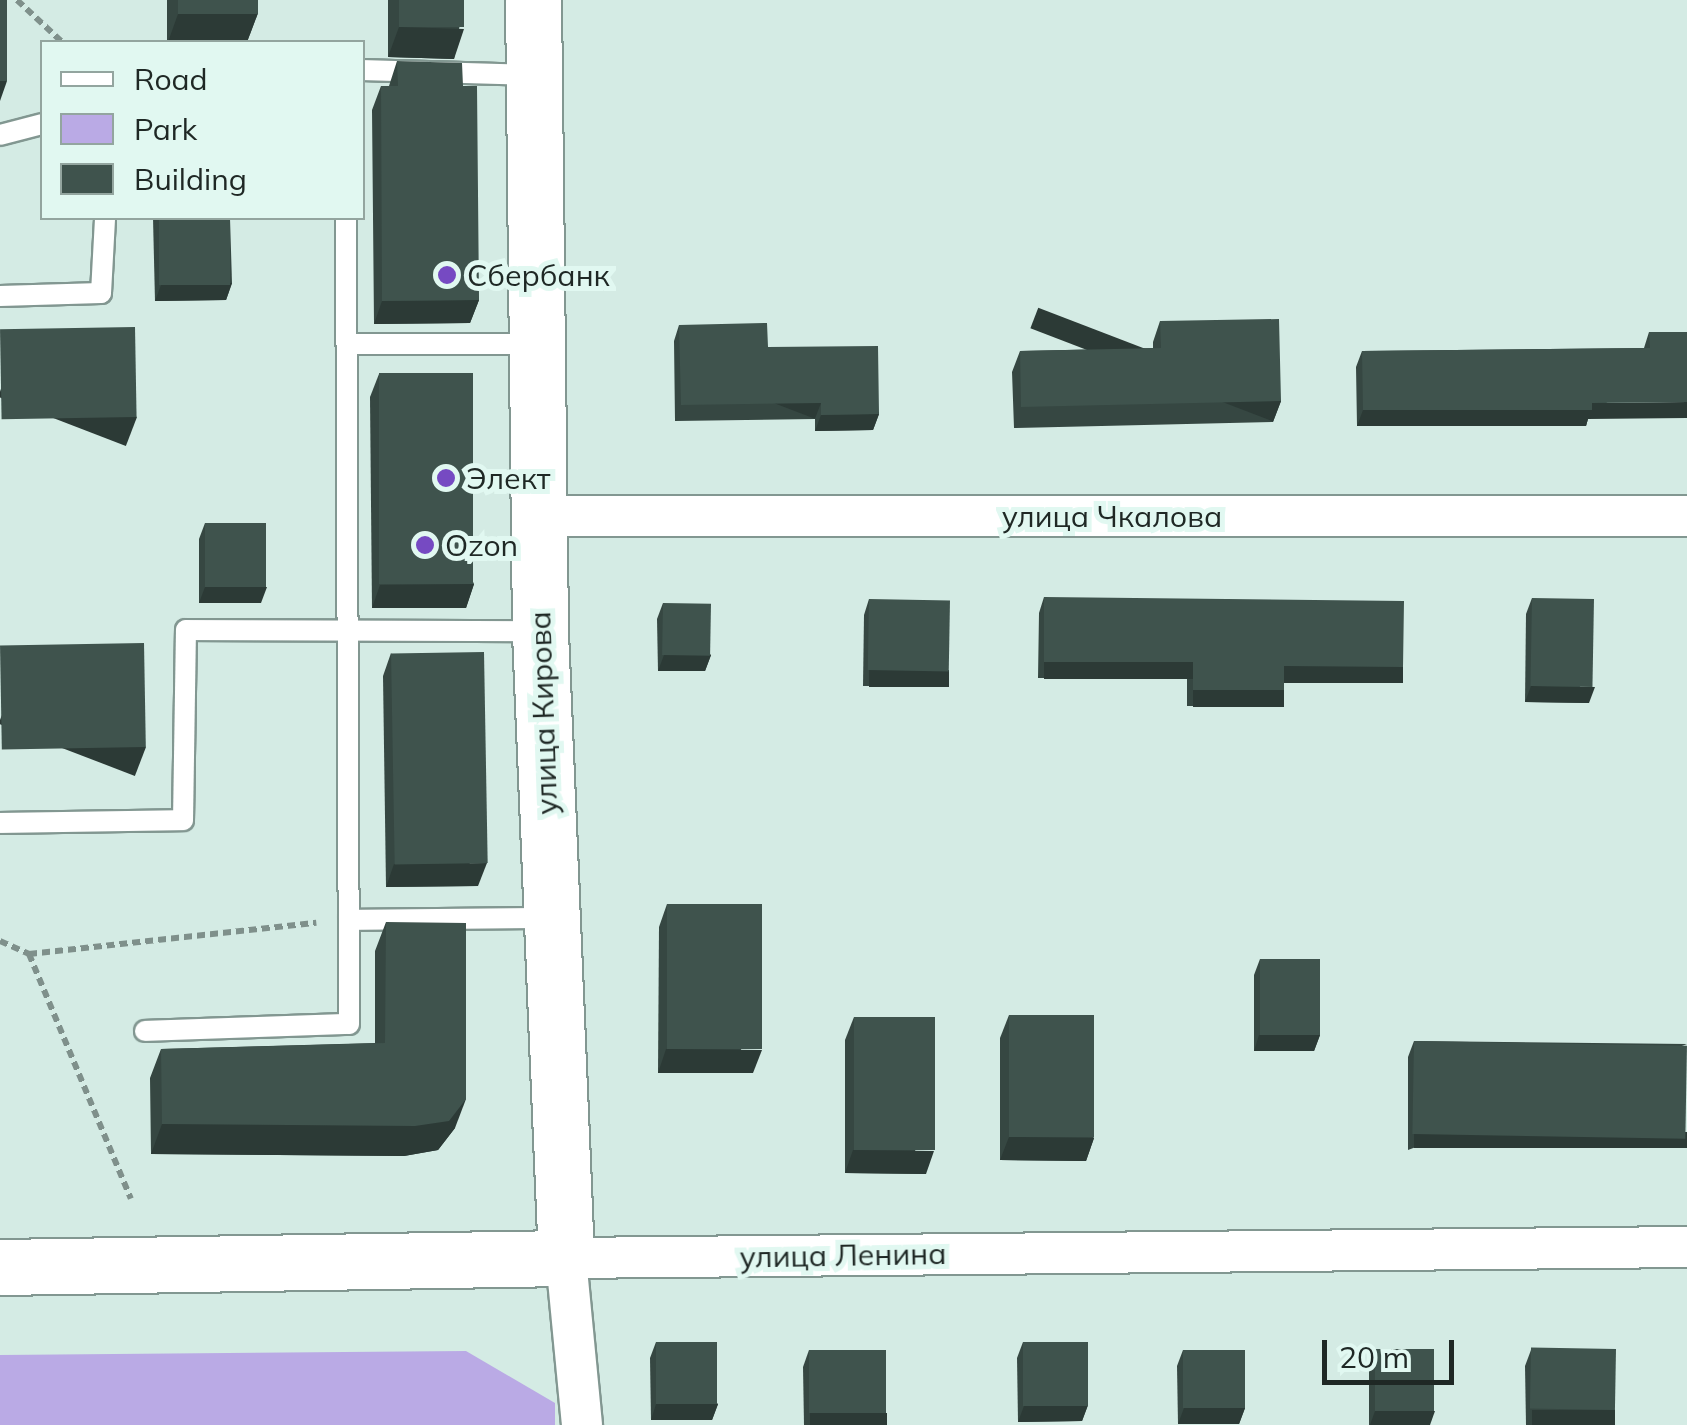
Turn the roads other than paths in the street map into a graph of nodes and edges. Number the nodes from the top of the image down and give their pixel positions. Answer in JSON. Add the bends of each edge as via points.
{"nodes":[{"id":1,"x":534,"y":0,"type":"edge"},
{"id":2,"x":365,"y":70,"type":"edge"},
{"id":3,"x":535,"y":75,"type":"junction"},
{"id":4,"x":40,"y":125,"type":"edge"},
{"id":5,"x":0,"y":135,"type":"edge"},
{"id":6,"x":105,"y":220,"type":"edge"},
{"id":7,"x":346,"y":220,"type":"edge"},
{"id":8,"x":0,"y":296,"type":"edge"},
{"id":9,"x":347,"y":344,"type":"junction"},
{"id":10,"x":538,"y":344,"type":"junction"},
{"id":11,"x":538,"y":516,"type":"junction"},
{"id":12,"x":1687,"y":516,"type":"edge"},
{"id":13,"x":347,"y":630,"type":"junction"},
{"id":14,"x":540,"y":632,"type":"junction"},
{"id":15,"x":0,"y":823,"type":"edge"},
{"id":16,"x":550,"y":918,"type":"junction"},
{"id":17,"x":349,"y":920,"type":"junction"},
{"id":18,"x":145,"y":1031,"type":"dead end"},
{"id":19,"x":1687,"y":1247,"type":"edge"},
{"id":20,"x":566,"y":1258,"type":"junction"},
{"id":21,"x":0,"y":1267,"type":"edge"},
{"id":22,"x":582,"y":1425,"type":"edge"}],
"edges":[{"from":1,"to":3,"type":"street","name":"улица Кирова"},
{"from":2,"to":3,"type":"lane"},
{"from":3,"to":10,"type":"street","name":"улица Кирова"},
{"from":4,"to":5,"type":"lane"},
{"from":6,"to":8,"type":"lane","via":[[100,294]]},
{"from":7,"to":9,"type":"lane"},
{"from":9,"to":10,"type":"lane"},
{"from":9,"to":13,"type":"lane"},
{"from":10,"to":11,"type":"street","name":"улица Кирова"},
{"from":11,"to":12,"type":"street","name":"улица Чкалова"},
{"from":11,"to":14,"type":"street","name":"улица Кирова"},
{"from":13,"to":14,"type":"lane"},
{"from":13,"to":15,"type":"lane","via":[[186,630],[182,820]]},
{"from":13,"to":17,"type":"lane"},
{"from":14,"to":16,"type":"street","name":"улица Кирова"},
{"from":16,"to":17,"type":"lane"},
{"from":16,"to":20,"type":"street","name":"улица Кирова"},
{"from":17,"to":18,"type":"lane","via":[[349,1024]]},
{"from":19,"to":20,"type":"street","name":"улица Ленина"},
{"from":20,"to":21,"type":"street","name":"улица Ленина"},
{"from":20,"to":22,"type":"street","name":"улица Кирова"}]}
